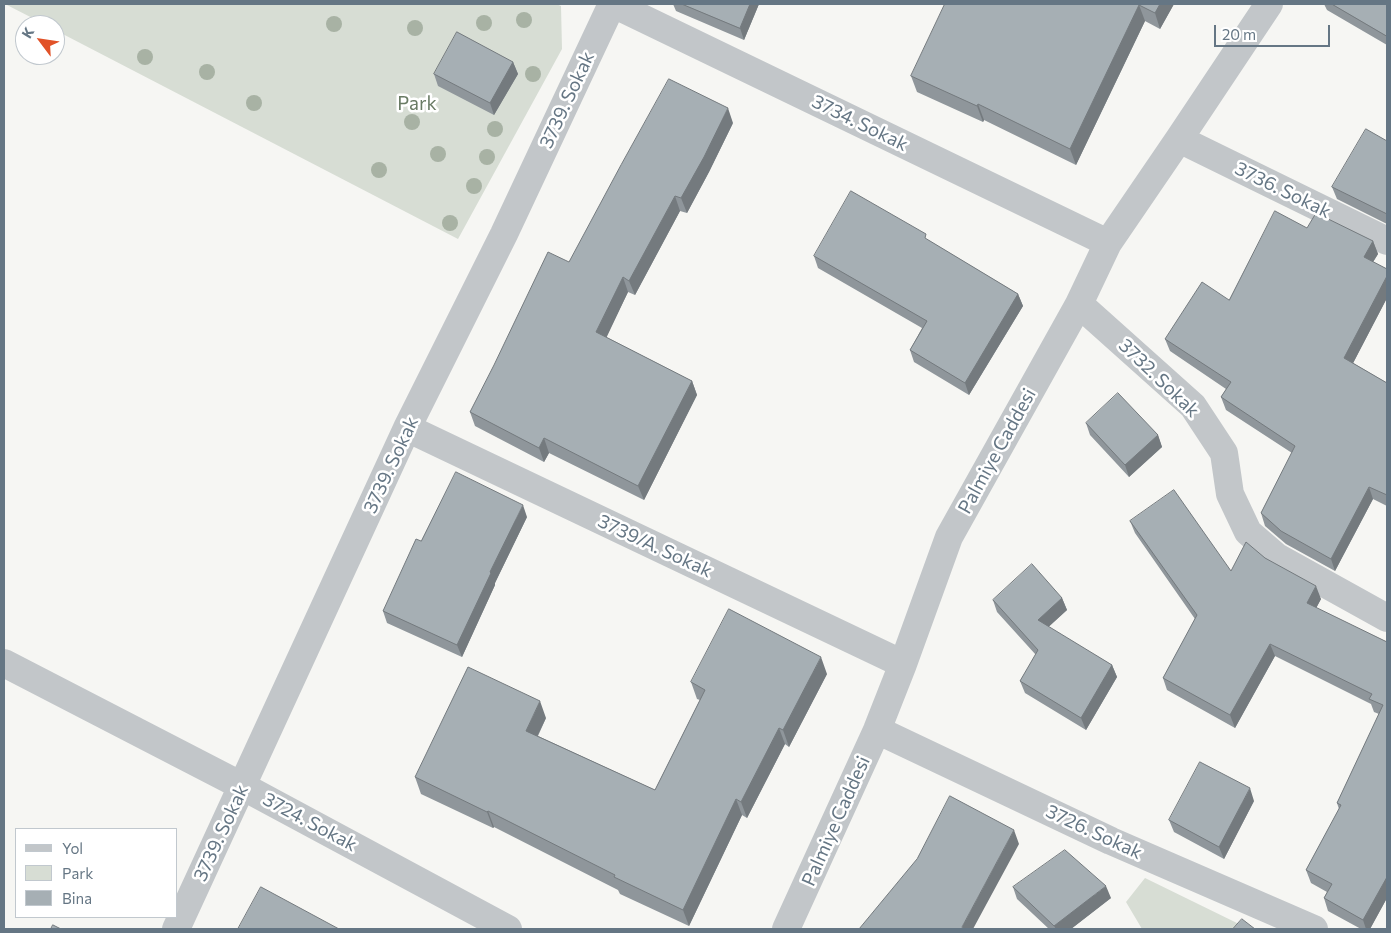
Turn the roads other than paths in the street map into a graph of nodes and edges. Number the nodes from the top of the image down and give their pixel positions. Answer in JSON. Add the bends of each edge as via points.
{"nodes":[{"id":1,"x":612,"y":4,"type":"edge"},
{"id":2,"x":1269,"y":4,"type":"edge"},
{"id":3,"x":1179,"y":139,"type":"junction"},
{"id":4,"x":1387,"y":241,"type":"edge"},
{"id":5,"x":1108,"y":243,"type":"junction"},
{"id":6,"x":1079,"y":304,"type":"junction"},
{"id":7,"x":407,"y":428,"type":"junction"},
{"id":8,"x":1387,"y":618,"type":"edge"},
{"id":9,"x":4,"y":663,"type":"edge"},
{"id":10,"x":903,"y":664,"type":"junction"},
{"id":11,"x":877,"y":730,"type":"junction"},
{"id":12,"x":242,"y":786,"type":"junction"},
{"id":13,"x":176,"y":929,"type":"edge"},
{"id":14,"x":508,"y":929,"type":"edge"},
{"id":15,"x":786,"y":929,"type":"edge"},
{"id":16,"x":1314,"y":929,"type":"edge"}],
"edges":[{"from":1,"to":5,"type":"street","name":"3734. Sokak"},
{"from":1,"to":7,"type":"street","name":"3739. Sokak","via":[[504,234]]},
{"from":2,"to":3,"type":"street","name":"Palmiye Caddesi"},
{"from":3,"to":4,"type":"street","name":"3736. Sokak"},
{"from":3,"to":5,"type":"street","name":"Palmiye Caddesi"},
{"from":5,"to":6,"type":"street","name":"Palmiye Caddesi"},
{"from":6,"to":8,"type":"street","name":"3732. Sokak","via":[[1194,406],[1224,453],[1230,494],[1248,532],[1277,557]]},
{"from":6,"to":10,"type":"street","name":"Palmiye Caddesi","via":[[949,537]]},
{"from":7,"to":10,"type":"street","name":"3739/A. Sokak"},
{"from":7,"to":12,"type":"street","name":"3739. Sokak"},
{"from":9,"to":12,"type":"street","name":"3724. Sokak"},
{"from":10,"to":11,"type":"street","name":"Palmiye Caddesi"},
{"from":11,"to":15,"type":"street","name":"Palmiye Caddesi"},
{"from":11,"to":16,"type":"street","name":"3726. Sokak","via":[[1111,841]]},
{"from":12,"to":13,"type":"street","name":"3739. Sokak"},
{"from":12,"to":14,"type":"street","name":"3724. Sokak"}]}
